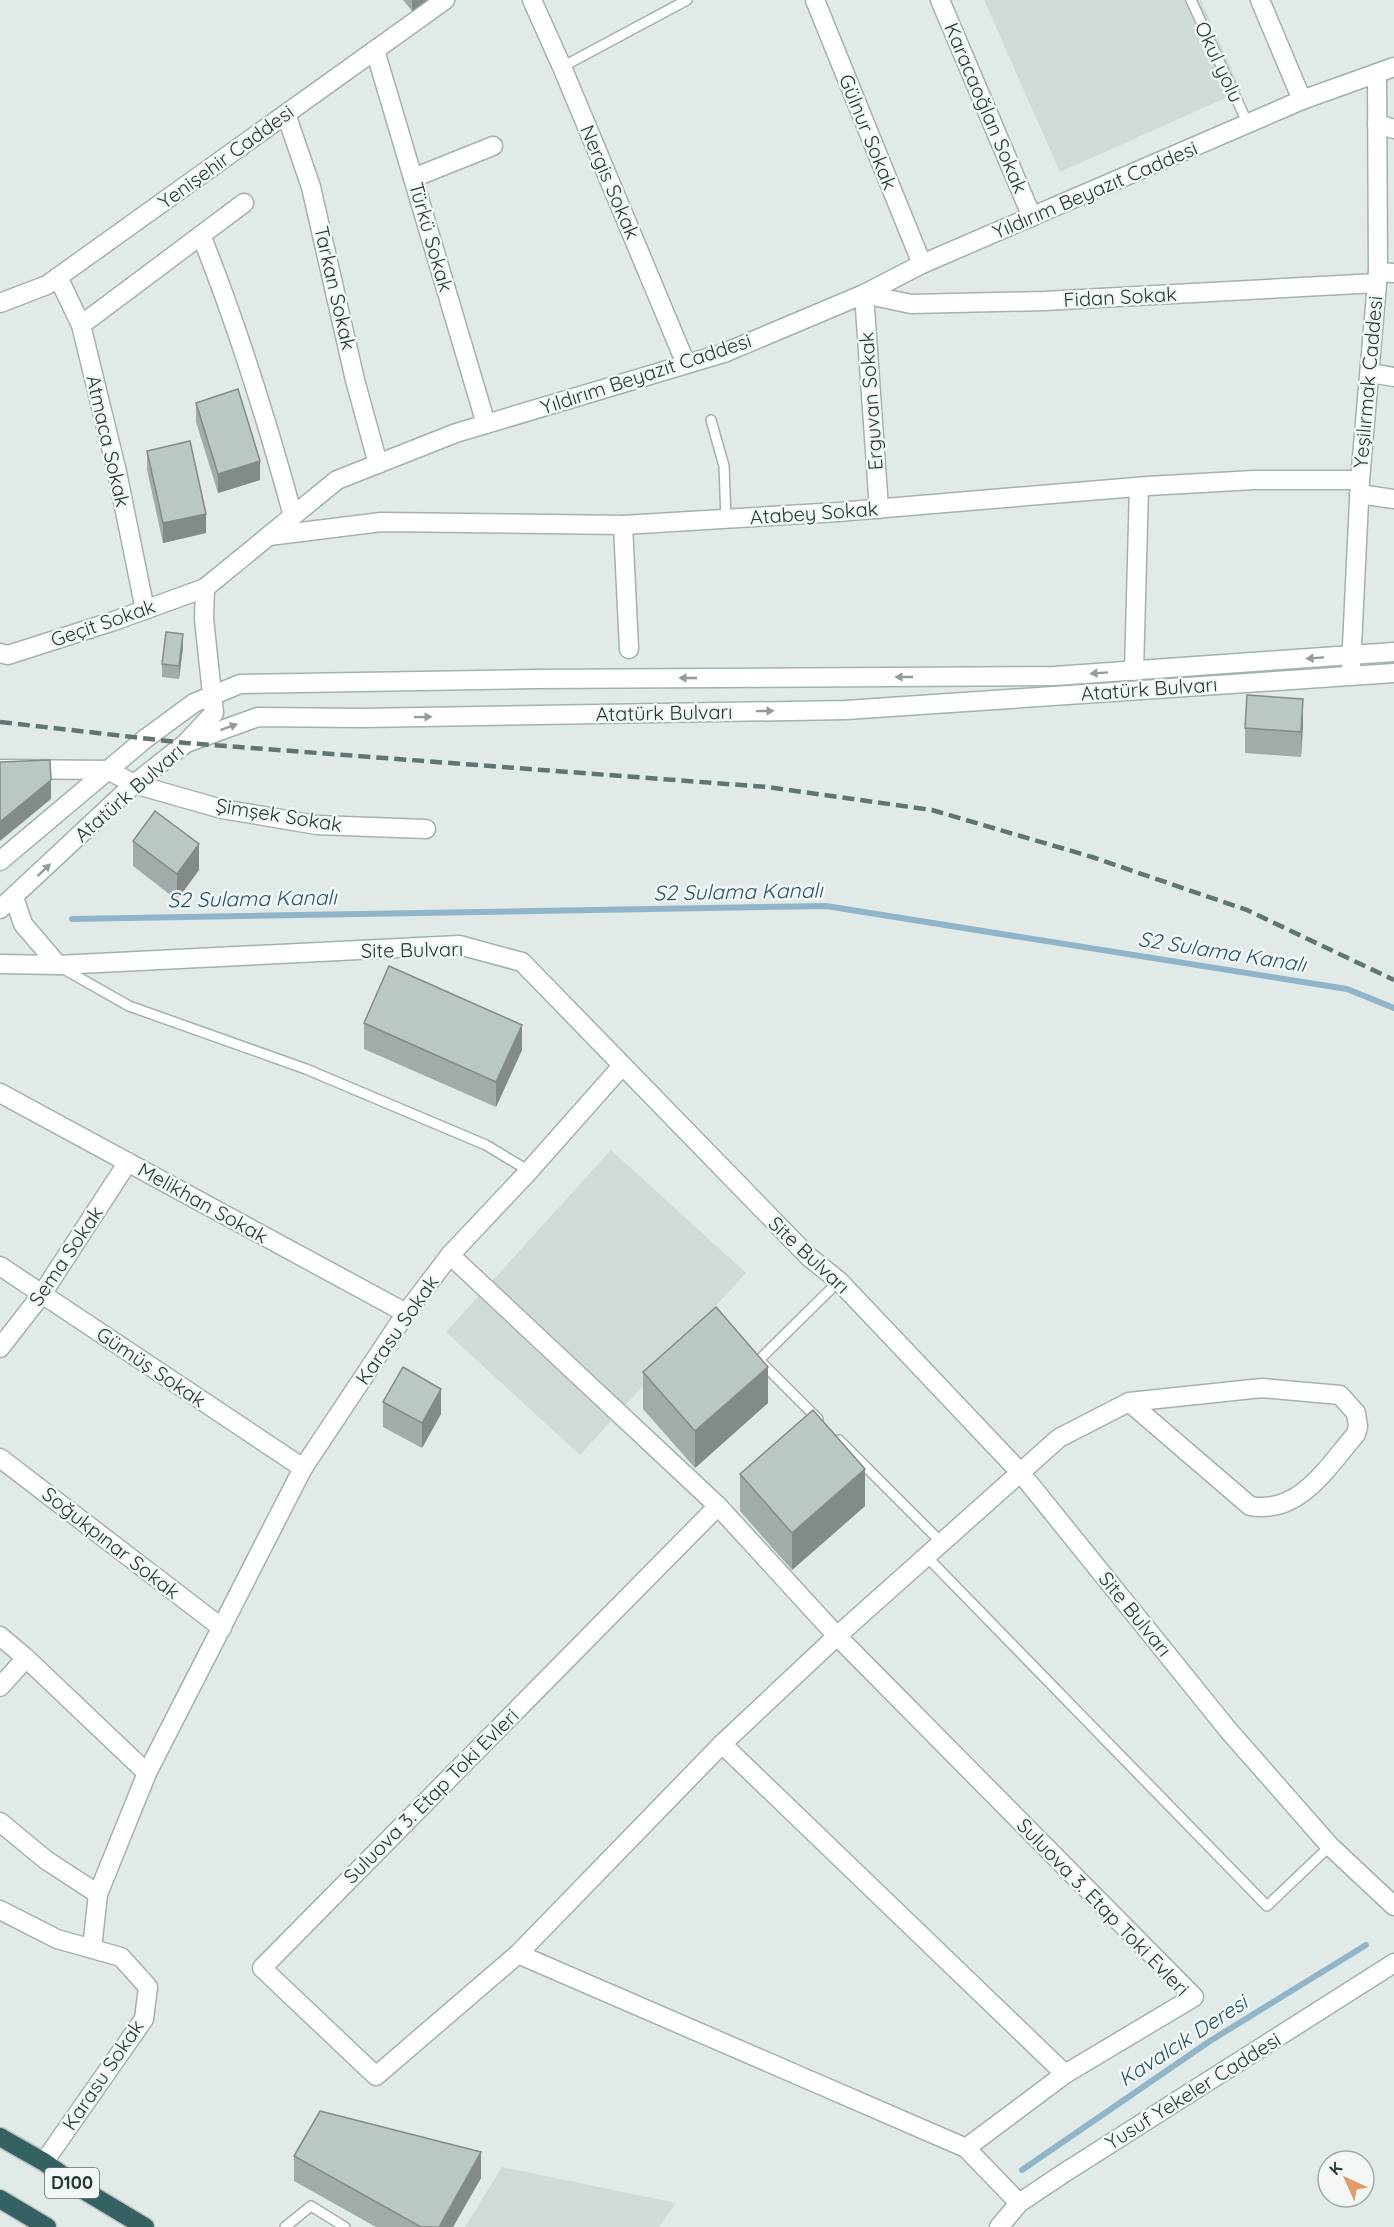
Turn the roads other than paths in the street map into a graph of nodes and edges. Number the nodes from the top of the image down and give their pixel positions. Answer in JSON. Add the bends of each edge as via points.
{"nodes":[{"id":1,"x":445,"y":0,"type":"edge"},
{"id":2,"x":532,"y":0,"type":"edge"},
{"id":3,"x":687,"y":0,"type":"edge"},
{"id":4,"x":815,"y":0,"type":"edge"},
{"id":5,"x":940,"y":0,"type":"edge"},
{"id":6,"x":1191,"y":0,"type":"edge"},
{"id":7,"x":1260,"y":0,"type":"edge"},
{"id":8,"x":375,"y":50,"type":"junction"},
{"id":9,"x":562,"y":67,"type":"junction"},
{"id":10,"x":1386,"y":70,"type":"edge"},
{"id":11,"x":1302,"y":100,"type":"junction"},
{"id":12,"x":286,"y":114,"type":"junction"},
{"id":13,"x":1248,"y":124,"type":"junction"},
{"id":14,"x":1386,"y":127,"type":"edge"},
{"id":15,"x":493,"y":146,"type":"dead end"},
{"id":16,"x":413,"y":178,"type":"junction"},
{"id":17,"x":244,"y":203,"type":"dead end"},
{"id":18,"x":1032,"y":217,"type":"junction"},
{"id":19,"x":201,"y":235,"type":"junction"},
{"id":20,"x":922,"y":264,"type":"junction"},
{"id":21,"x":1383,"y":276,"type":"edge"},
{"id":22,"x":58,"y":277,"type":"junction"},
{"id":23,"x":864,"y":294,"type":"junction"},
{"id":24,"x":0,"y":303,"type":"edge"},
{"id":25,"x":81,"y":325,"type":"junction"},
{"id":26,"x":686,"y":364,"type":"junction"},
{"id":27,"x":1370,"y":372,"type":"junction"},
{"id":28,"x":1394,"y":377,"type":"edge"},
{"id":29,"x":711,"y":420,"type":"dead end"},
{"id":30,"x":486,"y":424,"type":"junction"},
{"id":31,"x":378,"y":464,"type":"junction"},
{"id":32,"x":1139,"y":487,"type":"junction"},
{"id":33,"x":1360,"y":487,"type":"junction"},
{"id":34,"x":1394,"y":499,"type":"edge"},
{"id":35,"x":879,"y":509,"type":"junction"},
{"id":36,"x":293,"y":516,"type":"junction"},
{"id":37,"x":726,"y":519,"type":"junction"},
{"id":38,"x":623,"y":525,"type":"junction"},
{"id":39,"x":269,"y":536,"type":"junction"},
{"id":40,"x":205,"y":588,"type":"junction"},
{"id":41,"x":145,"y":610,"type":"junction"},
{"id":42,"x":629,"y":649,"type":"dead end"},
{"id":43,"x":1394,"y":652,"type":"edge"},
{"id":44,"x":0,"y":653,"type":"edge"},
{"id":45,"x":1351,"y":655,"type":"junction"},
{"id":46,"x":1134,"y":671,"type":"junction"},
{"id":47,"x":1394,"y":673,"type":"edge"},
{"id":48,"x":1351,"y":675,"type":"junction"},
{"id":49,"x":213,"y":695,"type":"junction"},
{"id":50,"x":186,"y":743,"type":"junction"},
{"id":51,"x":0,"y":769,"type":"edge"},
{"id":52,"x":108,"y":770,"type":"junction"},
{"id":53,"x":134,"y":784,"type":"junction"},
{"id":54,"x":426,"y":829,"type":"dead end"},
{"id":55,"x":0,"y":861,"type":"edge"},
{"id":56,"x":14,"y":897,"type":"junction"},
{"id":57,"x":0,"y":909,"type":"edge"},
{"id":58,"x":0,"y":964,"type":"edge"},
{"id":59,"x":58,"y":965,"type":"junction"},
{"id":60,"x":622,"y":1066,"type":"junction"},
{"id":61,"x":0,"y":1093,"type":"edge"},
{"id":62,"x":128,"y":1162,"type":"junction"},
{"id":63,"x":529,"y":1171,"type":"junction"},
{"id":64,"x":450,"y":1256,"type":"junction"},
{"id":65,"x":0,"y":1266,"type":"edge"},
{"id":66,"x":839,"y":1281,"type":"junction"},
{"id":67,"x":42,"y":1294,"type":"junction"},
{"id":68,"x":406,"y":1314,"type":"junction"},
{"id":69,"x":0,"y":1348,"type":"edge"},
{"id":70,"x":1129,"y":1401,"type":"junction"},
{"id":71,"x":826,"y":1427,"type":"edge"},
{"id":72,"x":834,"y":1435,"type":"edge"},
{"id":73,"x":0,"y":1458,"type":"edge"},
{"id":74,"x":303,"y":1468,"type":"junction"},
{"id":75,"x":1020,"y":1472,"type":"junction"},
{"id":76,"x":718,"y":1506,"type":"junction"},
{"id":77,"x":942,"y":1543,"type":"junction"},
{"id":78,"x":927,"y":1557,"type":"junction"},
{"id":79,"x":222,"y":1629,"type":"junction"},
{"id":80,"x":0,"y":1636,"type":"edge"},
{"id":81,"x":837,"y":1636,"type":"junction"},
{"id":82,"x":26,"y":1658,"type":"junction"},
{"id":83,"x":0,"y":1687,"type":"edge"},
{"id":84,"x":722,"y":1744,"type":"junction"},
{"id":85,"x":147,"y":1773,"type":"junction"},
{"id":86,"x":0,"y":1822,"type":"edge"},
{"id":87,"x":1330,"y":1846,"type":"junction"},
{"id":88,"x":98,"y":1894,"type":"junction"},
{"id":89,"x":1394,"y":1906,"type":"edge"},
{"id":90,"x":0,"y":1910,"type":"edge"},
{"id":91,"x":92,"y":1948,"type":"junction"},
{"id":92,"x":518,"y":1954,"type":"junction"},
{"id":93,"x":1394,"y":1963,"type":"edge"},
{"id":94,"x":1065,"y":2074,"type":"junction"},
{"id":95,"x":0,"y":2137,"type":"edge"},
{"id":96,"x":966,"y":2148,"type":"junction"},
{"id":97,"x":44,"y":2162,"type":"junction"},
{"id":98,"x":0,"y":2199,"type":"edge"},
{"id":99,"x":1019,"y":2203,"type":"junction"},
{"id":100,"x":47,"y":2227,"type":"edge"},
{"id":101,"x":145,"y":2227,"type":"edge"},
{"id":102,"x":285,"y":2227,"type":"edge"},
{"id":103,"x":345,"y":2227,"type":"edge"},
{"id":104,"x":999,"y":2227,"type":"edge"}],
"edges":[{"from":1,"to":8,"type":"street","name":"Yenişehir Caddesi"},
{"from":2,"to":9,"type":"street","name":"Nergis Sokak"},
{"from":3,"to":9,"type":"lane"},
{"from":4,"to":20,"type":"street","name":"Gülnur Sokak"},
{"from":5,"to":18,"type":"street","name":"Karacaoğlan Sokak"},
{"from":6,"to":13,"type":"lane","name":"Okul yolu"},
{"from":7,"to":11,"type":"street"},
{"from":8,"to":12,"type":"street","name":"Yenişehir Caddesi"},
{"from":8,"to":16,"type":"street","name":"Türkü Sokak"},
{"from":9,"to":26,"type":"street","name":"Nergis Sokak"},
{"from":10,"to":11,"type":"street","name":"Yıldırım Beyazıt Caddesi"},
{"from":10,"to":14,"type":"street","name":"Yeşilırmak Caddesi"},
{"from":11,"to":13,"type":"street","name":"Yıldırım Beyazıt Caddesi"},
{"from":12,"to":22,"type":"street","name":"Yenişehir Caddesi"},
{"from":12,"to":31,"type":"street","name":"Tarkan Sokak","via":[[311,187]]},
{"from":13,"to":18,"type":"street","name":"Yıldırım Beyazıt Caddesi"},
{"from":14,"to":21,"type":"street","name":"Yeşilırmak Caddesi"},
{"from":15,"to":16,"type":"street"},
{"from":16,"to":30,"type":"street","name":"Türkü Sokak"},
{"from":17,"to":19,"type":"street"},
{"from":18,"to":20,"type":"street","name":"Yıldırım Beyazıt Caddesi"},
{"from":19,"to":25,"type":"street"},
{"from":19,"to":36,"type":"street","via":[[229,303]]},
{"from":20,"to":23,"type":"street","name":"Yıldırım Beyazıt Caddesi"},
{"from":21,"to":23,"type":"street","name":"Fidan Sokak","via":[[1044,301],[911,304]]},
{"from":21,"to":27,"type":"street","name":"Yeşilırmak Caddesi"},
{"from":22,"to":24,"type":"street","name":"Yenişehir Caddesi","via":[[48,285]]},
{"from":22,"to":25,"type":"street","name":"Atmaca Sokak"},
{"from":23,"to":26,"type":"street","name":"Yıldırım Beyazıt Caddesi","via":[[724,353]]},
{"from":23,"to":35,"type":"street","name":"Erguvan Sokak"},
{"from":25,"to":41,"type":"street","name":"Atmaca Sokak"},
{"from":26,"to":30,"type":"street","name":"Yıldırım Beyazıt Caddesi"},
{"from":27,"to":28,"type":"street"},
{"from":27,"to":33,"type":"street","name":"Yeşilırmak Caddesi"},
{"from":29,"to":37,"type":"lane","via":[[724,466]]},
{"from":30,"to":31,"type":"street","name":"Yıldırım Beyazıt Caddesi"},
{"from":31,"to":36,"type":"street","name":"Yıldırım Beyazıt Caddesi","via":[[337,480]]},
{"from":32,"to":33,"type":"street","name":"Atabey Sokak","via":[[1254,480]]},
{"from":32,"to":35,"type":"street","name":"Atabey Sokak"},
{"from":32,"to":46,"type":"street"},
{"from":33,"to":34,"type":"street","name":"Atabey Sokak"},
{"from":33,"to":45,"type":"street","name":"Yeşilırmak Caddesi"},
{"from":35,"to":37,"type":"street","name":"Atabey Sokak"},
{"from":36,"to":39,"type":"street","name":"Yıldırım Beyazıt Caddesi"},
{"from":37,"to":38,"type":"street","name":"Atabey Sokak"},
{"from":38,"to":39,"type":"street","name":"Atabey Sokak","via":[[381,522]]},
{"from":38,"to":42,"type":"street"},
{"from":39,"to":40,"type":"street","name":"Yıldırım Beyazıt Caddesi"},
{"from":40,"to":41,"type":"street","name":"Geçit Sokak"},
{"from":40,"to":49,"type":"street","via":[[204,619]]},
{"from":41,"to":44,"type":"street","name":"Geçit Sokak","via":[[8,655]]},
{"from":43,"to":45,"type":"street","name":"Atatürk Bulvarı"},
{"from":45,"to":46,"type":"street","name":"Atatürk Bulvarı","one_way":true},
{"from":45,"to":48,"type":"street","name":"Yeşilırmak Caddesi"},
{"from":46,"to":49,"type":"street","name":"Atatürk Bulvarı","one_way":true,"via":[[1054,676],[304,682],[240,684]]},
{"from":47,"to":48,"type":"street","name":"Atatürk Bulvarı"},
{"from":50,"to":48,"type":"street","name":"Atatürk Bulvarı","one_way":true,"via":[[258,717],[846,710]]},
{"from":49,"to":50,"type":"street","via":[[214,713]]},
{"from":49,"to":52,"type":"street","name":"Atatürk Bulvarı","via":[[194,703]]},
{"from":50,"to":53,"type":"street","name":"Atatürk Bulvarı"},
{"from":51,"to":52,"type":"street"},
{"from":52,"to":53,"type":"street","name":"Şimşek Sokak"},
{"from":52,"to":55,"type":"street","name":"Atatürk Bulvarı"},
{"from":53,"to":54,"type":"street","name":"Şimşek Sokak","via":[[222,809],[317,825]]},
{"from":56,"to":53,"type":"street","name":"Atatürk Bulvarı","one_way":true},
{"from":56,"to":57,"type":"street","name":"Atatürk Bulvarı"},
{"from":56,"to":59,"type":"street","via":[[23,924]]},
{"from":58,"to":59,"type":"street","name":"Site Bulvarı"},
{"from":59,"to":60,"type":"street","name":"Site Bulvarı","via":[[459,945],[522,962]]},
{"from":59,"to":63,"type":"lane","via":[[129,1006],[306,1069],[486,1145]]},
{"from":60,"to":63,"type":"street","name":"Karasu Sokak"},
{"from":60,"to":66,"type":"street","name":"Site Bulvarı","via":[[808,1257]]},
{"from":61,"to":62,"type":"street","name":"Melikhan Sokak"},
{"from":62,"to":67,"type":"street","name":"Sema Sokak"},
{"from":62,"to":68,"type":"street","name":"Melikhan Sokak"},
{"from":63,"to":64,"type":"street","name":"Karasu Sokak"},
{"from":64,"to":68,"type":"street","name":"Karasu Sokak"},
{"from":64,"to":76,"type":"street"},
{"from":65,"to":67,"type":"street","name":"Gümüş Sokak"},
{"from":66,"to":71,"type":"lane","via":[[759,1360]]},
{"from":66,"to":75,"type":"street","name":"Site Bulvarı"},
{"from":67,"to":69,"type":"street","name":"Sema Sokak"},
{"from":67,"to":74,"type":"street","name":"Gümüş Sokak"},
{"from":68,"to":74,"type":"street","name":"Karasu Sokak"},
{"from":70,"to":70,"type":"street","name":"Suluova 3. Etap Toki Evleri","via":[[1262,1388],[1340,1395],[1353,1408],[1358,1426],[1356,1434],[1300,1495],[1280,1506],[1250,1506]]},
{"from":70,"to":75,"type":"street","name":"Suluova 3. Etap Toki Evleri","via":[[1059,1438]]},
{"from":72,"to":77,"type":"lane"},
{"from":73,"to":79,"type":"street","name":"Soğukpınar Sokak"},
{"from":74,"to":79,"type":"street","name":"Karasu Sokak"},
{"from":75,"to":77,"type":"street","name":"Suluova 3. Etap Toki Evleri"},
{"from":75,"to":87,"type":"street","name":"Site Bulvarı","via":[[1229,1731]]},
{"from":76,"to":81,"type":"street","name":"Suluova 3. Etap Toki Evleri"},
{"from":76,"to":92,"type":"street","name":"Suluova 3. Etap Toki Evleri","via":[[262,1968],[376,2076]]},
{"from":77,"to":78,"type":"street","name":"Suluova 3. Etap Toki Evleri"},
{"from":78,"to":81,"type":"street","name":"Suluova 3. Etap Toki Evleri"},
{"from":78,"to":87,"type":"lane","via":[[1267,1906]]},
{"from":79,"to":85,"type":"street","name":"Karasu Sokak"},
{"from":80,"to":82,"type":"street"},
{"from":81,"to":84,"type":"street","name":"Suluova 3. Etap Toki Evleri"},
{"from":81,"to":94,"type":"street","name":"Suluova 3. Etap Toki Evleri","via":[[1194,1997]]},
{"from":82,"to":83,"type":"street"},
{"from":82,"to":85,"type":"street"},
{"from":84,"to":92,"type":"street","name":"Suluova 3. Etap Toki Evleri"},
{"from":84,"to":94,"type":"street"},
{"from":85,"to":88,"type":"street","name":"Karasu Sokak"},
{"from":86,"to":88,"type":"street","via":[[46,1860]]},
{"from":87,"to":89,"type":"street","name":"Site Bulvarı"},
{"from":88,"to":91,"type":"street","name":"Karasu Sokak"},
{"from":90,"to":91,"type":"street","via":[[57,1939]]},
{"from":91,"to":97,"type":"street","name":"Karasu Sokak","via":[[121,1957],[148,1987],[144,2019]]},
{"from":92,"to":96,"type":"street"},
{"from":93,"to":99,"type":"street","name":"Yusuf Yekeler Caddesi"},
{"from":94,"to":96,"type":"street","name":"Suluova 3. Etap Toki Evleri"},
{"from":95,"to":97,"type":"highway","number":"D100"},
{"from":96,"to":99,"type":"street"},
{"from":97,"to":101,"type":"highway","number":"D100","via":[[85,2192]]},
{"from":98,"to":100,"type":"highway","number":"D100"},
{"from":99,"to":104,"type":"street","name":"Yusuf Yekeler Caddesi"},
{"from":102,"to":103,"type":"lane","via":[[311,2206]]}]}
